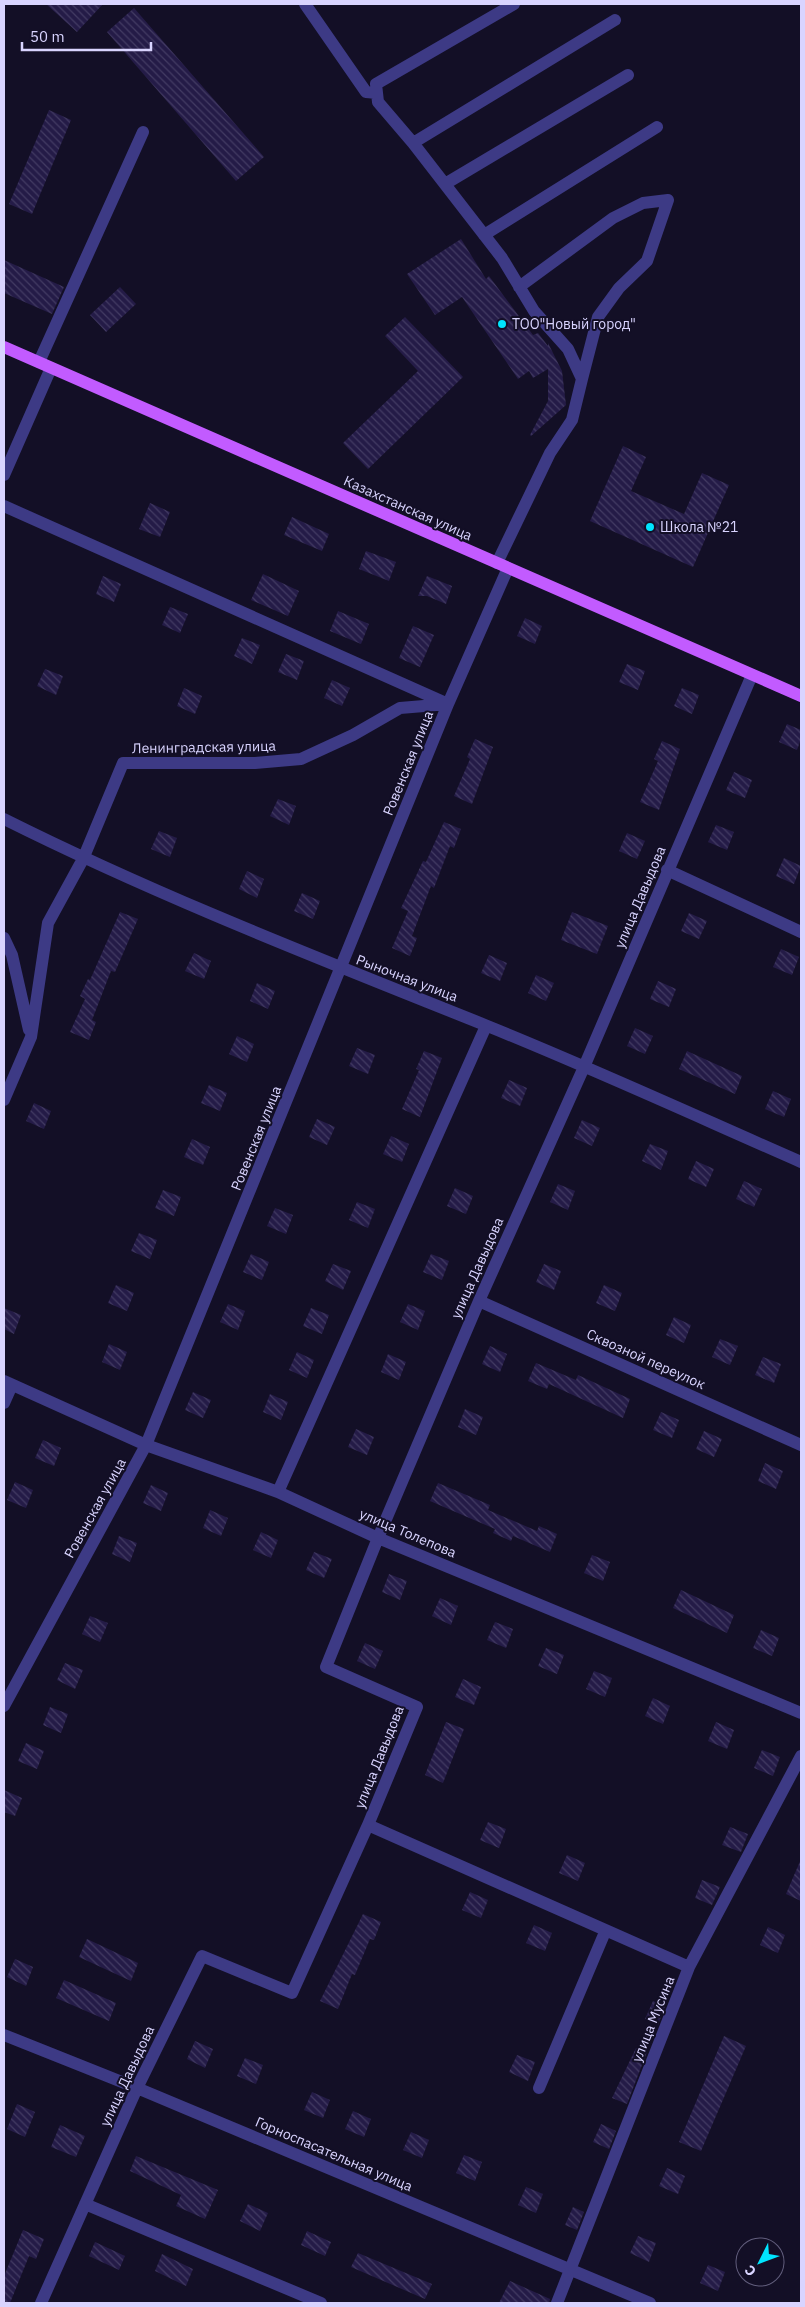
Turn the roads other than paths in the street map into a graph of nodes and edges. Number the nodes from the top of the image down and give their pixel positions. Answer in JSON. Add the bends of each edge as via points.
{"nodes":[{"id":1,"x":306,"y":4,"type":"edge"},
{"id":2,"x":514,"y":4,"type":"edge"},
{"id":3,"x":616,"y":20,"type":"dead end"},
{"id":4,"x":628,"y":75,"type":"dead end"},
{"id":5,"x":377,"y":94,"type":"junction"},
{"id":6,"x":656,"y":127,"type":"dead end"},
{"id":7,"x":143,"y":132,"type":"dead end"},
{"id":8,"x":413,"y":143,"type":"junction"},
{"id":9,"x":445,"y":184,"type":"junction"},
{"id":10,"x":484,"y":235,"type":"junction"},
{"id":11,"x":519,"y":287,"type":"junction"},
{"id":12,"x":4,"y":347,"type":"edge"},
{"id":13,"x":39,"y":362,"type":"junction"},
{"id":14,"x":51,"y":368,"type":"junction"},
{"id":15,"x":582,"y":379,"type":"junction"},
{"id":16,"x":4,"y":475,"type":"edge"},
{"id":17,"x":4,"y":506,"type":"edge"},
{"id":18,"x":503,"y":566,"type":"junction"},
{"id":19,"x":752,"y":675,"type":"junction"},
{"id":20,"x":801,"y":696,"type":"edge"},
{"id":21,"x":448,"y":704,"type":"junction"},
{"id":22,"x":4,"y":819,"type":"edge"},
{"id":23,"x":84,"y":859,"type":"junction"},
{"id":24,"x":667,"y":870,"type":"junction"},
{"id":25,"x":801,"y":932,"type":"edge"},
{"id":26,"x":4,"y":938,"type":"edge"},
{"id":27,"x":342,"y":969,"type":"junction"},
{"id":28,"x":486,"y":1026,"type":"junction"},
{"id":29,"x":31,"y":1038,"type":"junction"},
{"id":30,"x":584,"y":1067,"type":"junction"},
{"id":31,"x":4,"y":1100,"type":"edge"},
{"id":32,"x":801,"y":1162,"type":"edge"},
{"id":33,"x":478,"y":1300,"type":"junction"},
{"id":34,"x":8,"y":1383,"type":"edge"},
{"id":35,"x":4,"y":1403,"type":"edge"},
{"id":36,"x":146,"y":1445,"type":"junction"},
{"id":37,"x":801,"y":1445,"type":"edge"},
{"id":38,"x":278,"y":1492,"type":"junction"},
{"id":39,"x":378,"y":1538,"type":"junction"},
{"id":40,"x":4,"y":1706,"type":"edge"},
{"id":41,"x":801,"y":1713,"type":"edge"},
{"id":42,"x":801,"y":1756,"type":"edge"},
{"id":43,"x":368,"y":1825,"type":"junction"},
{"id":44,"x":605,"y":1932,"type":"junction"},
{"id":45,"x":689,"y":1967,"type":"junction"},
{"id":46,"x":4,"y":2035,"type":"edge"},
{"id":47,"x":137,"y":2088,"type":"junction"},
{"id":48,"x":539,"y":2088,"type":"dead end"},
{"id":49,"x":85,"y":2204,"type":"junction"},
{"id":50,"x":570,"y":2268,"type":"junction"},
{"id":51,"x":41,"y":2303,"type":"edge"},
{"id":52,"x":321,"y":2303,"type":"edge"},
{"id":53,"x":557,"y":2303,"type":"edge"},
{"id":54,"x":650,"y":2303,"type":"edge"}],
"edges":[{"from":1,"to":5,"type":"street","via":[[366,92]]},
{"from":2,"to":5,"type":"street","via":[[376,84]]},
{"from":3,"to":8,"type":"street"},
{"from":4,"to":9,"type":"street"},
{"from":5,"to":8,"type":"street","via":[[378,102]]},
{"from":6,"to":10,"type":"street"},
{"from":7,"to":13,"type":"street"},
{"from":8,"to":9,"type":"street"},
{"from":9,"to":10,"type":"street"},
{"from":10,"to":11,"type":"street"},
{"from":11,"to":15,"type":"street","via":[[534,311],[568,348]]},
{"from":11,"to":15,"type":"street","name":"Ровенская улица","via":[[613,218],[642,203],[668,200],[646,261],[619,288],[598,317]]},
{"from":12,"to":13,"type":"main road","name":"Казахстанская улица"},
{"from":13,"to":14,"type":"main road","name":"Казахстанская улица"},
{"from":14,"to":16,"type":"street"},
{"from":14,"to":18,"type":"main road","name":"Казахстанская улица"},
{"from":15,"to":18,"type":"street","name":"Ровенская улица","via":[[572,420],[550,453]]},
{"from":17,"to":21,"type":"street"},
{"from":18,"to":19,"type":"main road","name":"Казахстанская улица"},
{"from":18,"to":21,"type":"street","name":"Ровенская улица"},
{"from":19,"to":20,"type":"main road","name":"Казахстанская улица"},
{"from":19,"to":24,"type":"street","name":"улица Давыдова"},
{"from":21,"to":23,"type":"street","name":"Ленинградская улица","via":[[400,708],[301,759],[255,763],[123,763]]},
{"from":21,"to":27,"type":"street","name":"Ровенская улица"},
{"from":22,"to":23,"type":"street","name":"Рыночная улица"},
{"from":23,"to":27,"type":"street","name":"Рыночная улица"},
{"from":23,"to":29,"type":"street","name":"Ленинградская улица","via":[[48,923]]},
{"from":24,"to":25,"type":"street"},
{"from":24,"to":30,"type":"street","name":"улица Давыдова"},
{"from":26,"to":29,"type":"street","via":[[12,955]]},
{"from":27,"to":28,"type":"street","name":"Рыночная улица"},
{"from":27,"to":36,"type":"street","name":"Ровенская улица"},
{"from":28,"to":30,"type":"street","name":"Рыночная улица"},
{"from":28,"to":38,"type":"street"},
{"from":29,"to":31,"type":"street","name":"Ленинградская улица"},
{"from":30,"to":32,"type":"street","name":"Рыночная улица"},
{"from":30,"to":33,"type":"street","name":"улица Давыдова"},
{"from":33,"to":37,"type":"street","name":"Сквозной переулок"},
{"from":33,"to":39,"type":"street","name":"улица Давыдова"},
{"from":34,"to":35,"type":"street"},
{"from":34,"to":36,"type":"street","name":"улица Толепова"},
{"from":36,"to":38,"type":"street","name":"улица Толепова"},
{"from":36,"to":40,"type":"street","name":"Ровенская улица"},
{"from":38,"to":39,"type":"street","name":"улица Толепова"},
{"from":39,"to":41,"type":"street","name":"улица Толепова"},
{"from":39,"to":43,"type":"street","name":"улица Давыдова","via":[[326,1667],[417,1707]]},
{"from":42,"to":45,"type":"street","name":"улица Мусина"},
{"from":43,"to":44,"type":"street","name":"улица Давыдова"},
{"from":43,"to":47,"type":"street","name":"улица Давыдова","via":[[292,1993],[202,1956]]},
{"from":44,"to":45,"type":"street","name":"улица Давыдова"},
{"from":44,"to":48,"type":"street"},
{"from":45,"to":50,"type":"street","name":"улица Мусина"},
{"from":46,"to":47,"type":"street","name":"Горноспасательная улица"},
{"from":47,"to":49,"type":"street","name":"улица Давыдова"},
{"from":47,"to":50,"type":"street","name":"Горноспасательная улица"},
{"from":49,"to":51,"type":"street","name":"улица Давыдова"},
{"from":49,"to":52,"type":"street"},
{"from":50,"to":53,"type":"street","name":"улица Мусина"},
{"from":50,"to":54,"type":"street","name":"Горноспасательная улица"}]}
